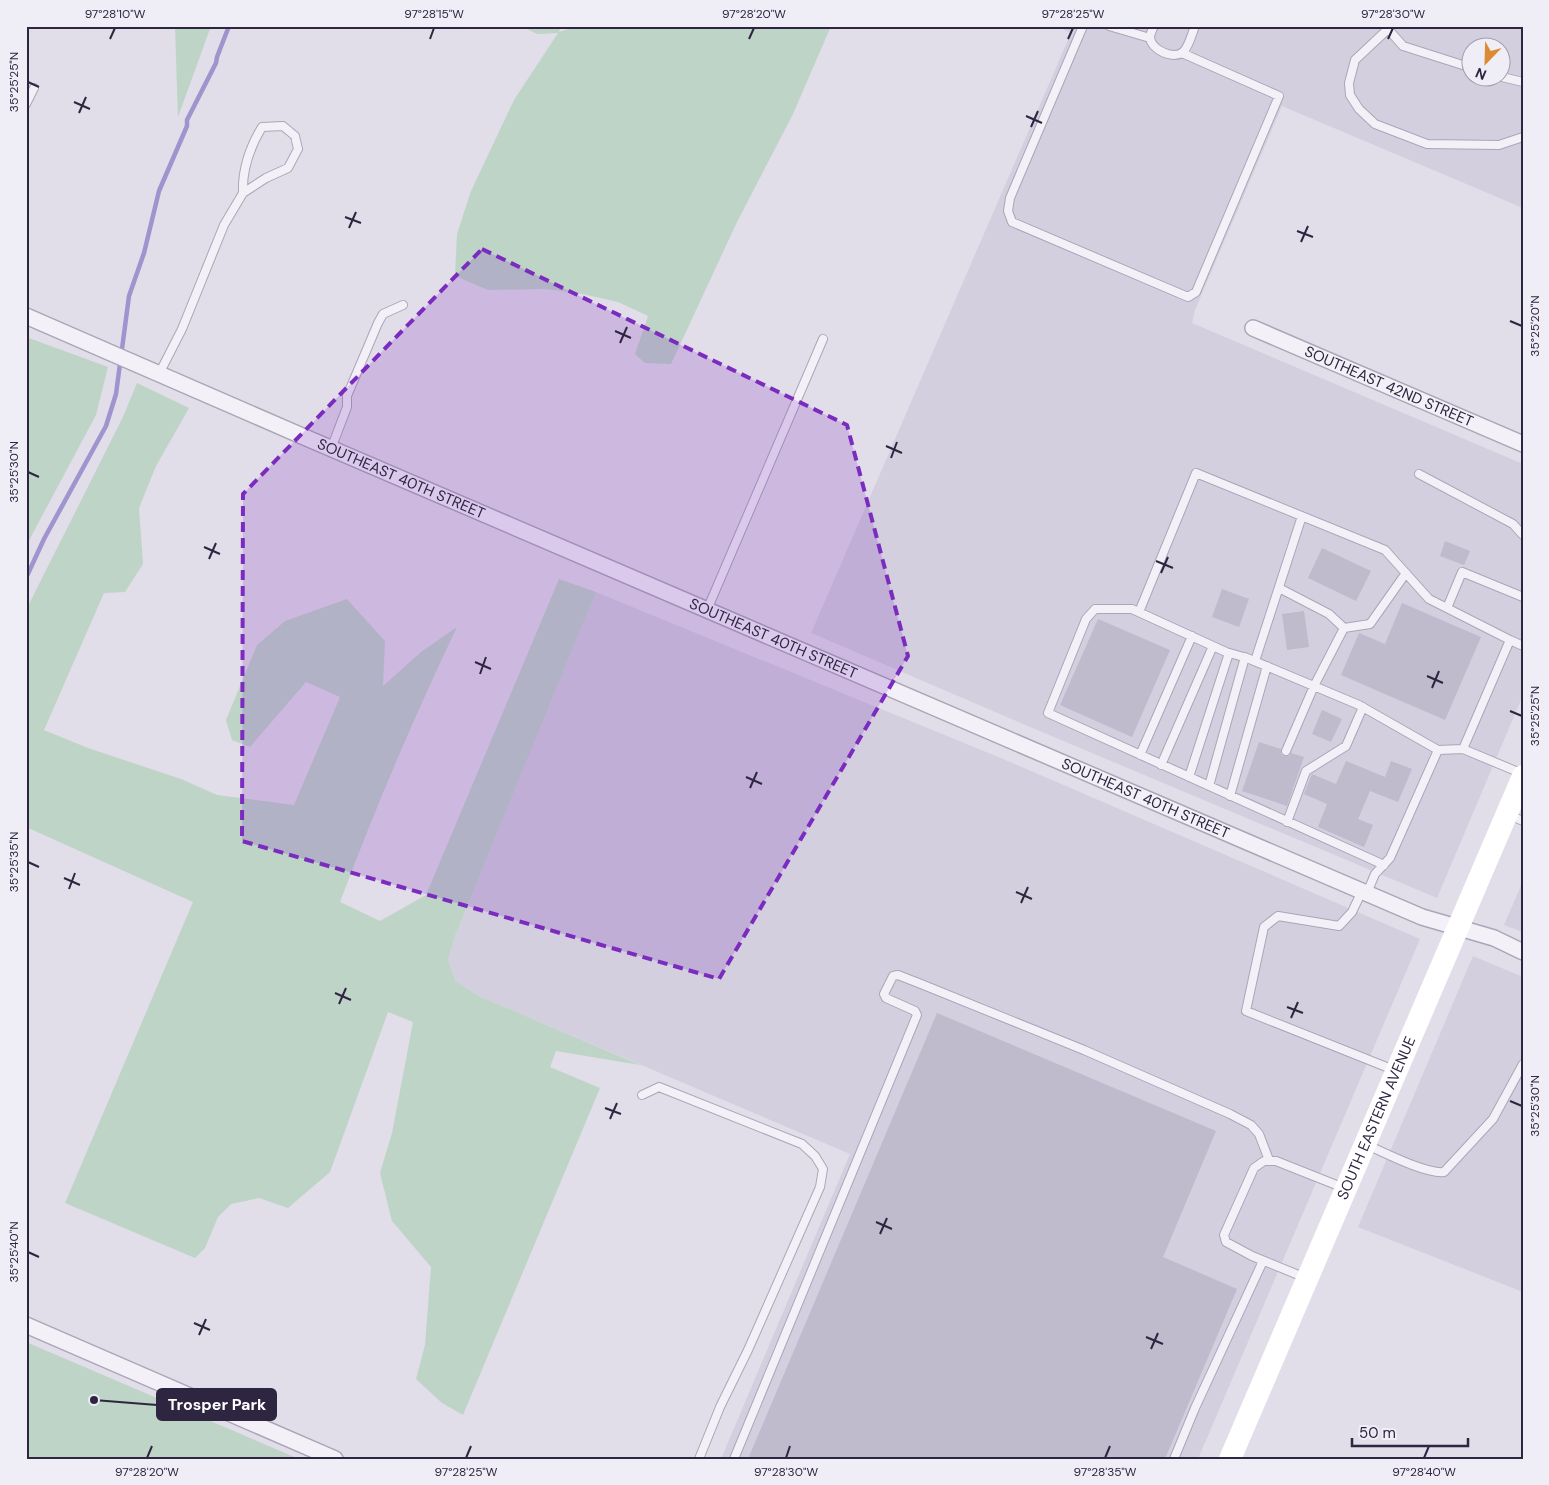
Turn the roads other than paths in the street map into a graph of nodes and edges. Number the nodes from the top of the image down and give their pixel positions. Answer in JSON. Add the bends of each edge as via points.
{"nodes":[{"id":1,"x":1083,"y":26,"type":"edge"},
{"id":2,"x":1109,"y":26,"type":"edge"},
{"id":3,"x":1154,"y":26,"type":"edge"},
{"id":4,"x":1195,"y":26,"type":"edge"},
{"id":5,"x":1388,"y":28,"type":"edge"},
{"id":6,"x":1150,"y":38,"type":"junction"},
{"id":7,"x":1182,"y":53,"type":"junction"},
{"id":8,"x":1462,"y":65,"type":"edge"},
{"id":9,"x":34,"y":88,"type":"dead end"},
{"id":10,"x":26,"y":104,"type":"edge"},
{"id":11,"x":1523,"y":137,"type":"edge"},
{"id":12,"x":243,"y":193,"type":"junction"},
{"id":13,"x":403,"y":305,"type":"dead end"},
{"id":14,"x":26,"y":316,"type":"edge"},
{"id":15,"x":1253,"y":328,"type":"dead end"},
{"id":16,"x":823,"y":339,"type":"dead end"},
{"id":17,"x":159,"y":374,"type":"junction"},
{"id":18,"x":1523,"y":444,"type":"edge"},
{"id":19,"x":331,"y":449,"type":"junction"},
{"id":20,"x":1419,"y":474,"type":"dead end"},
{"id":21,"x":1302,"y":516,"type":"junction"},
{"id":22,"x":1523,"y":536,"type":"edge"},
{"id":23,"x":1406,"y":573,"type":"junction"},
{"id":24,"x":1279,"y":588,"type":"junction"},
{"id":25,"x":1523,"y":597,"type":"edge"},
{"id":26,"x":1447,"y":608,"type":"junction"},
{"id":27,"x":706,"y":610,"type":"junction"},
{"id":28,"x":1139,"y":612,"type":"junction"},
{"id":29,"x":1344,"y":628,"type":"junction"},
{"id":30,"x":1192,"y":636,"type":"junction"},
{"id":31,"x":1510,"y":640,"type":"junction"},
{"id":32,"x":1213,"y":646,"type":"junction"},
{"id":33,"x":1523,"y":646,"type":"edge"},
{"id":34,"x":1229,"y":653,"type":"junction"},
{"id":35,"x":1245,"y":657,"type":"junction"},
{"id":36,"x":1255,"y":661,"type":"junction"},
{"id":37,"x":1267,"y":666,"type":"junction"},
{"id":38,"x":1314,"y":686,"type":"junction"},
{"id":39,"x":1363,"y":707,"type":"junction"},
{"id":40,"x":1464,"y":749,"type":"junction"},
{"id":41,"x":1438,"y":750,"type":"junction"},
{"id":42,"x":1286,"y":751,"type":"dead end"},
{"id":43,"x":1140,"y":755,"type":"junction"},
{"id":44,"x":1161,"y":765,"type":"junction"},
{"id":45,"x":1523,"y":776,"type":"edge"},
{"id":46,"x":1189,"y":777,"type":"junction"},
{"id":47,"x":1209,"y":786,"type":"junction"},
{"id":48,"x":1230,"y":796,"type":"junction"},
{"id":49,"x":1515,"y":817,"type":"edge"},
{"id":50,"x":1287,"y":822,"type":"junction"},
{"id":51,"x":1384,"y":865,"type":"junction"},
{"id":52,"x":1365,"y":892,"type":"junction"},
{"id":53,"x":1459,"y":928,"type":"junction"},
{"id":54,"x":1523,"y":952,"type":"edge"},
{"id":55,"x":1523,"y":1064,"type":"edge"},
{"id":56,"x":1396,"y":1071,"type":"junction"},
{"id":57,"x":642,"y":1095,"type":"dead end"},
{"id":58,"x":1365,"y":1144,"type":"junction"},
{"id":59,"x":1269,"y":1160,"type":"junction"},
{"id":60,"x":1346,"y":1189,"type":"junction"},
{"id":61,"x":1264,"y":1261,"type":"junction"},
{"id":62,"x":1307,"y":1278,"type":"junction"},
{"id":63,"x":26,"y":1325,"type":"edge"},
{"id":64,"x":335,"y":1459,"type":"edge"},
{"id":65,"x":699,"y":1459,"type":"edge"},
{"id":66,"x":734,"y":1459,"type":"edge"},
{"id":67,"x":1174,"y":1459,"type":"edge"},
{"id":68,"x":1230,"y":1459,"type":"edge"}],
"edges":[{"from":1,"to":7,"type":"lane","via":[[1010,198],[1008,212],[1012,222],[1188,297],[1196,292],[1279,96]]},
{"from":2,"to":6,"type":"lane"},
{"from":3,"to":6,"type":"lane"},
{"from":4,"to":7,"type":"lane"},
{"from":5,"to":8,"type":"lane","via":[[1403,46]]},
{"from":5,"to":11,"type":"lane","via":[[1355,60],[1349,83],[1350,95],[1375,124],[1427,144],[1499,145]]},
{"from":6,"to":7,"type":"lane","via":[[1164,53]]},
{"from":9,"to":10,"type":"lane"},
{"from":12,"to":12,"type":"lane","via":[[288,168],[298,149],[295,136],[283,126],[262,127],[252,143],[242,177]]},
{"from":12,"to":17,"type":"lane","via":[[224,225],[182,329]]},
{"from":13,"to":19,"type":"lane","via":[[384,314],[378,323],[347,396],[347,406]]},
{"from":14,"to":17,"type":"street","name":"SOUTHEAST 40TH STREET"},
{"from":15,"to":18,"type":"street","name":"SOUTHEAST 42ND STREET"},
{"from":16,"to":27,"type":"lane"},
{"from":17,"to":19,"type":"street","name":"SOUTHEAST 40TH STREET"},
{"from":19,"to":27,"type":"street","name":"SOUTHEAST 40TH STREET"},
{"from":20,"to":22,"type":"lane","via":[[1514,524]]},
{"from":21,"to":23,"type":"lane","via":[[1385,550]]},
{"from":21,"to":24,"type":"lane"},
{"from":21,"to":28,"type":"lane","via":[[1196,473]]},
{"from":23,"to":26,"type":"lane","via":[[1429,599]]},
{"from":23,"to":29,"type":"lane","via":[[1370,624]]},
{"from":24,"to":29,"type":"lane","via":[[1329,614]]},
{"from":24,"to":36,"type":"lane"},
{"from":25,"to":26,"type":"lane","via":[[1462,572]]},
{"from":26,"to":31,"type":"lane"},
{"from":27,"to":52,"type":"street","name":"SOUTHEAST 40TH STREET"},
{"from":28,"to":30,"type":"lane"},
{"from":28,"to":43,"type":"lane","via":[[1132,609],[1095,609],[1086,619],[1048,713]]},
{"from":29,"to":38,"type":"lane"},
{"from":30,"to":32,"type":"lane"},
{"from":30,"to":43,"type":"lane"},
{"from":31,"to":33,"type":"lane"},
{"from":31,"to":40,"type":"lane"},
{"from":32,"to":34,"type":"lane"},
{"from":32,"to":44,"type":"lane"},
{"from":34,"to":35,"type":"lane"},
{"from":34,"to":46,"type":"lane"},
{"from":35,"to":36,"type":"lane"},
{"from":35,"to":47,"type":"lane"},
{"from":36,"to":37,"type":"lane"},
{"from":37,"to":38,"type":"lane"},
{"from":37,"to":48,"type":"lane"},
{"from":38,"to":39,"type":"lane"},
{"from":38,"to":42,"type":"lane"},
{"from":39,"to":41,"type":"lane"},
{"from":39,"to":50,"type":"lane","via":[[1346,746],[1306,772]]},
{"from":40,"to":41,"type":"lane"},
{"from":40,"to":45,"type":"lane"},
{"from":41,"to":51,"type":"lane"},
{"from":43,"to":44,"type":"lane"},
{"from":44,"to":46,"type":"lane"},
{"from":45,"to":49,"type":"main road","name":"SOUTH EASTERN AVENUE"},
{"from":46,"to":47,"type":"lane"},
{"from":47,"to":48,"type":"lane"},
{"from":48,"to":50,"type":"lane"},
{"from":49,"to":53,"type":"main road","name":"SOUTH EASTERN AVENUE"},
{"from":50,"to":51,"type":"lane"},
{"from":51,"to":52,"type":"lane"},
{"from":52,"to":53,"type":"street","name":"SOUTHEAST 40TH STREET","via":[[1422,917]]},
{"from":52,"to":56,"type":"lane","via":[[1339,926],[1278,916],[1264,927],[1246,1011]]},
{"from":53,"to":54,"type":"street","name":"SOUTHEAST 40TH STREET","via":[[1494,938]]},
{"from":53,"to":56,"type":"main road","name":"SOUTH EASTERN AVENUE"},
{"from":55,"to":58,"type":"lane","via":[[1493,1119],[1444,1172],[1408,1163]]},
{"from":56,"to":58,"type":"main road","name":"SOUTH EASTERN AVENUE"},
{"from":57,"to":65,"type":"lane","via":[[659,1087],[802,1144],[823,1169],[820,1188]]},
{"from":58,"to":60,"type":"main road","name":"SOUTH EASTERN AVENUE"},
{"from":59,"to":60,"type":"lane"},
{"from":59,"to":61,"type":"lane","via":[[1254,1168],[1224,1235],[1226,1242]]},
{"from":59,"to":66,"type":"lane","via":[[1259,1134],[1230,1114],[1084,1050],[898,975],[893,976],[885,989],[886,998],[915,1011],[917,1015]]},
{"from":60,"to":62,"type":"main road","name":"SOUTH EASTERN AVENUE"},
{"from":61,"to":62,"type":"lane"},
{"from":61,"to":67,"type":"lane"},
{"from":62,"to":68,"type":"main road","name":"SOUTH EASTERN AVENUE"},
{"from":63,"to":64,"type":"street"}]}
